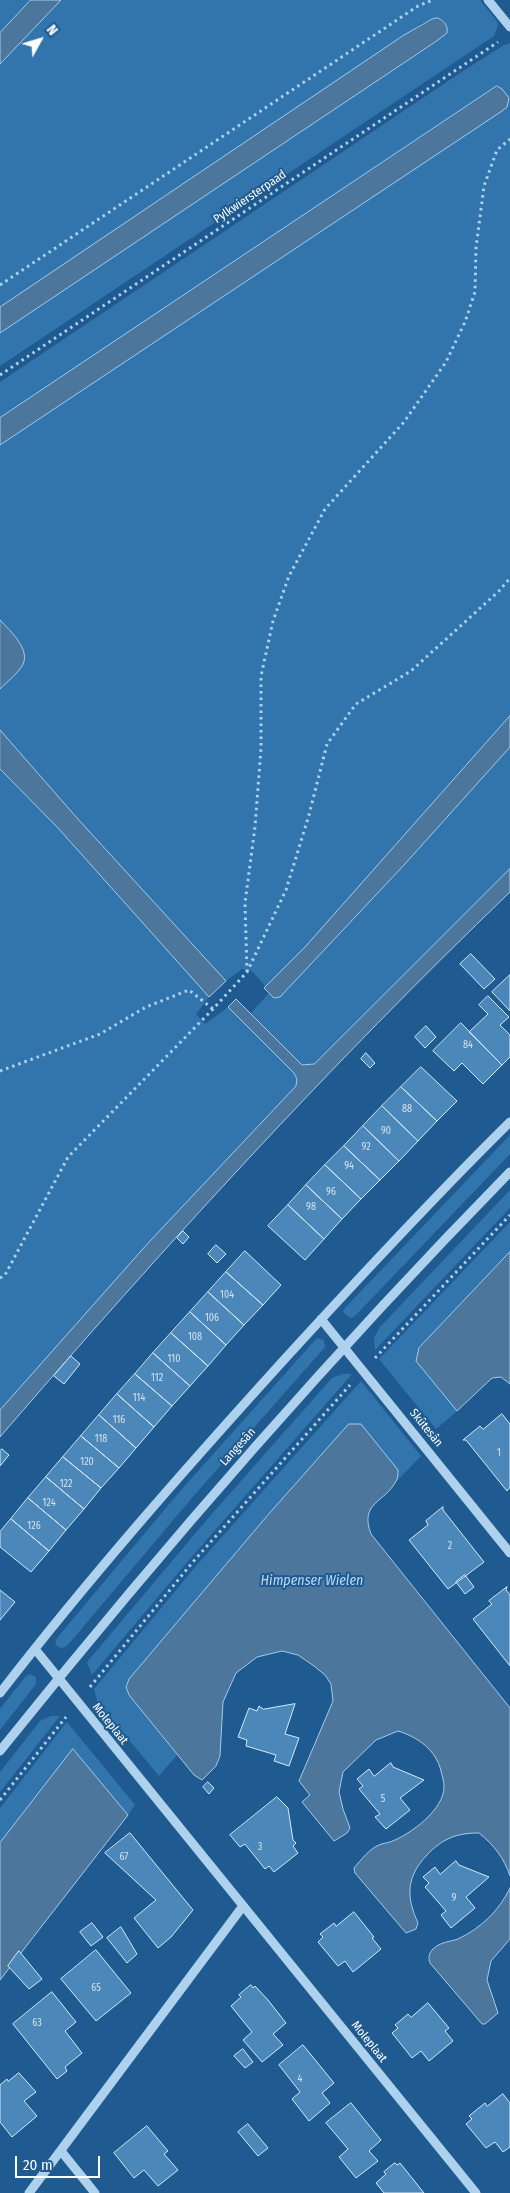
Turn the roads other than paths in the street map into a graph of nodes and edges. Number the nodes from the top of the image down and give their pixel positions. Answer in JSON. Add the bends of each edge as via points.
{"nodes":[{"id":1,"x":488,"y":0,"type":"edge"},
{"id":2,"x":510,"y":27,"type":"edge"},
{"id":3,"x":510,"y":1122,"type":"edge"},
{"id":4,"x":510,"y":1172,"type":"edge"},
{"id":5,"x":321,"y":1319,"type":"junction"},
{"id":6,"x":344,"y":1346,"type":"junction"},
{"id":7,"x":510,"y":1553,"type":"edge"},
{"id":8,"x":35,"y":1649,"type":"junction"},
{"id":9,"x":58,"y":1679,"type":"junction"},
{"id":10,"x":0,"y":1693,"type":"edge"},
{"id":11,"x":0,"y":1751,"type":"edge"},
{"id":12,"x":243,"y":1906,"type":"junction"},
{"id":13,"x":60,"y":2150,"type":"junction"},
{"id":14,"x":29,"y":2193,"type":"edge"},
{"id":15,"x":95,"y":2193,"type":"edge"},
{"id":16,"x":476,"y":2193,"type":"edge"}],
"edges":[{"from":1,"to":2,"type":"street"},
{"from":3,"to":5,"type":"street","name":"Langesân"},
{"from":4,"to":6,"type":"street","name":"Langesân"},
{"from":5,"to":6,"type":"street","name":"Skûtesân"},
{"from":5,"to":8,"type":"street","name":"Langesân","via":[[118,1548]]},
{"from":6,"to":7,"type":"street","name":"Skûtesân"},
{"from":6,"to":9,"type":"street","name":"Langesân","via":[[201,1507]]},
{"from":8,"to":9,"type":"street","name":"Moleplaat"},
{"from":8,"to":10,"type":"street","name":"Langesân"},
{"from":9,"to":11,"type":"street","name":"Langesân"},
{"from":9,"to":12,"type":"street","name":"Moleplaat"},
{"from":12,"to":13,"type":"street"},
{"from":12,"to":16,"type":"street","name":"Moleplaat"},
{"from":13,"to":14,"type":"street"},
{"from":13,"to":15,"type":"street"}]}
